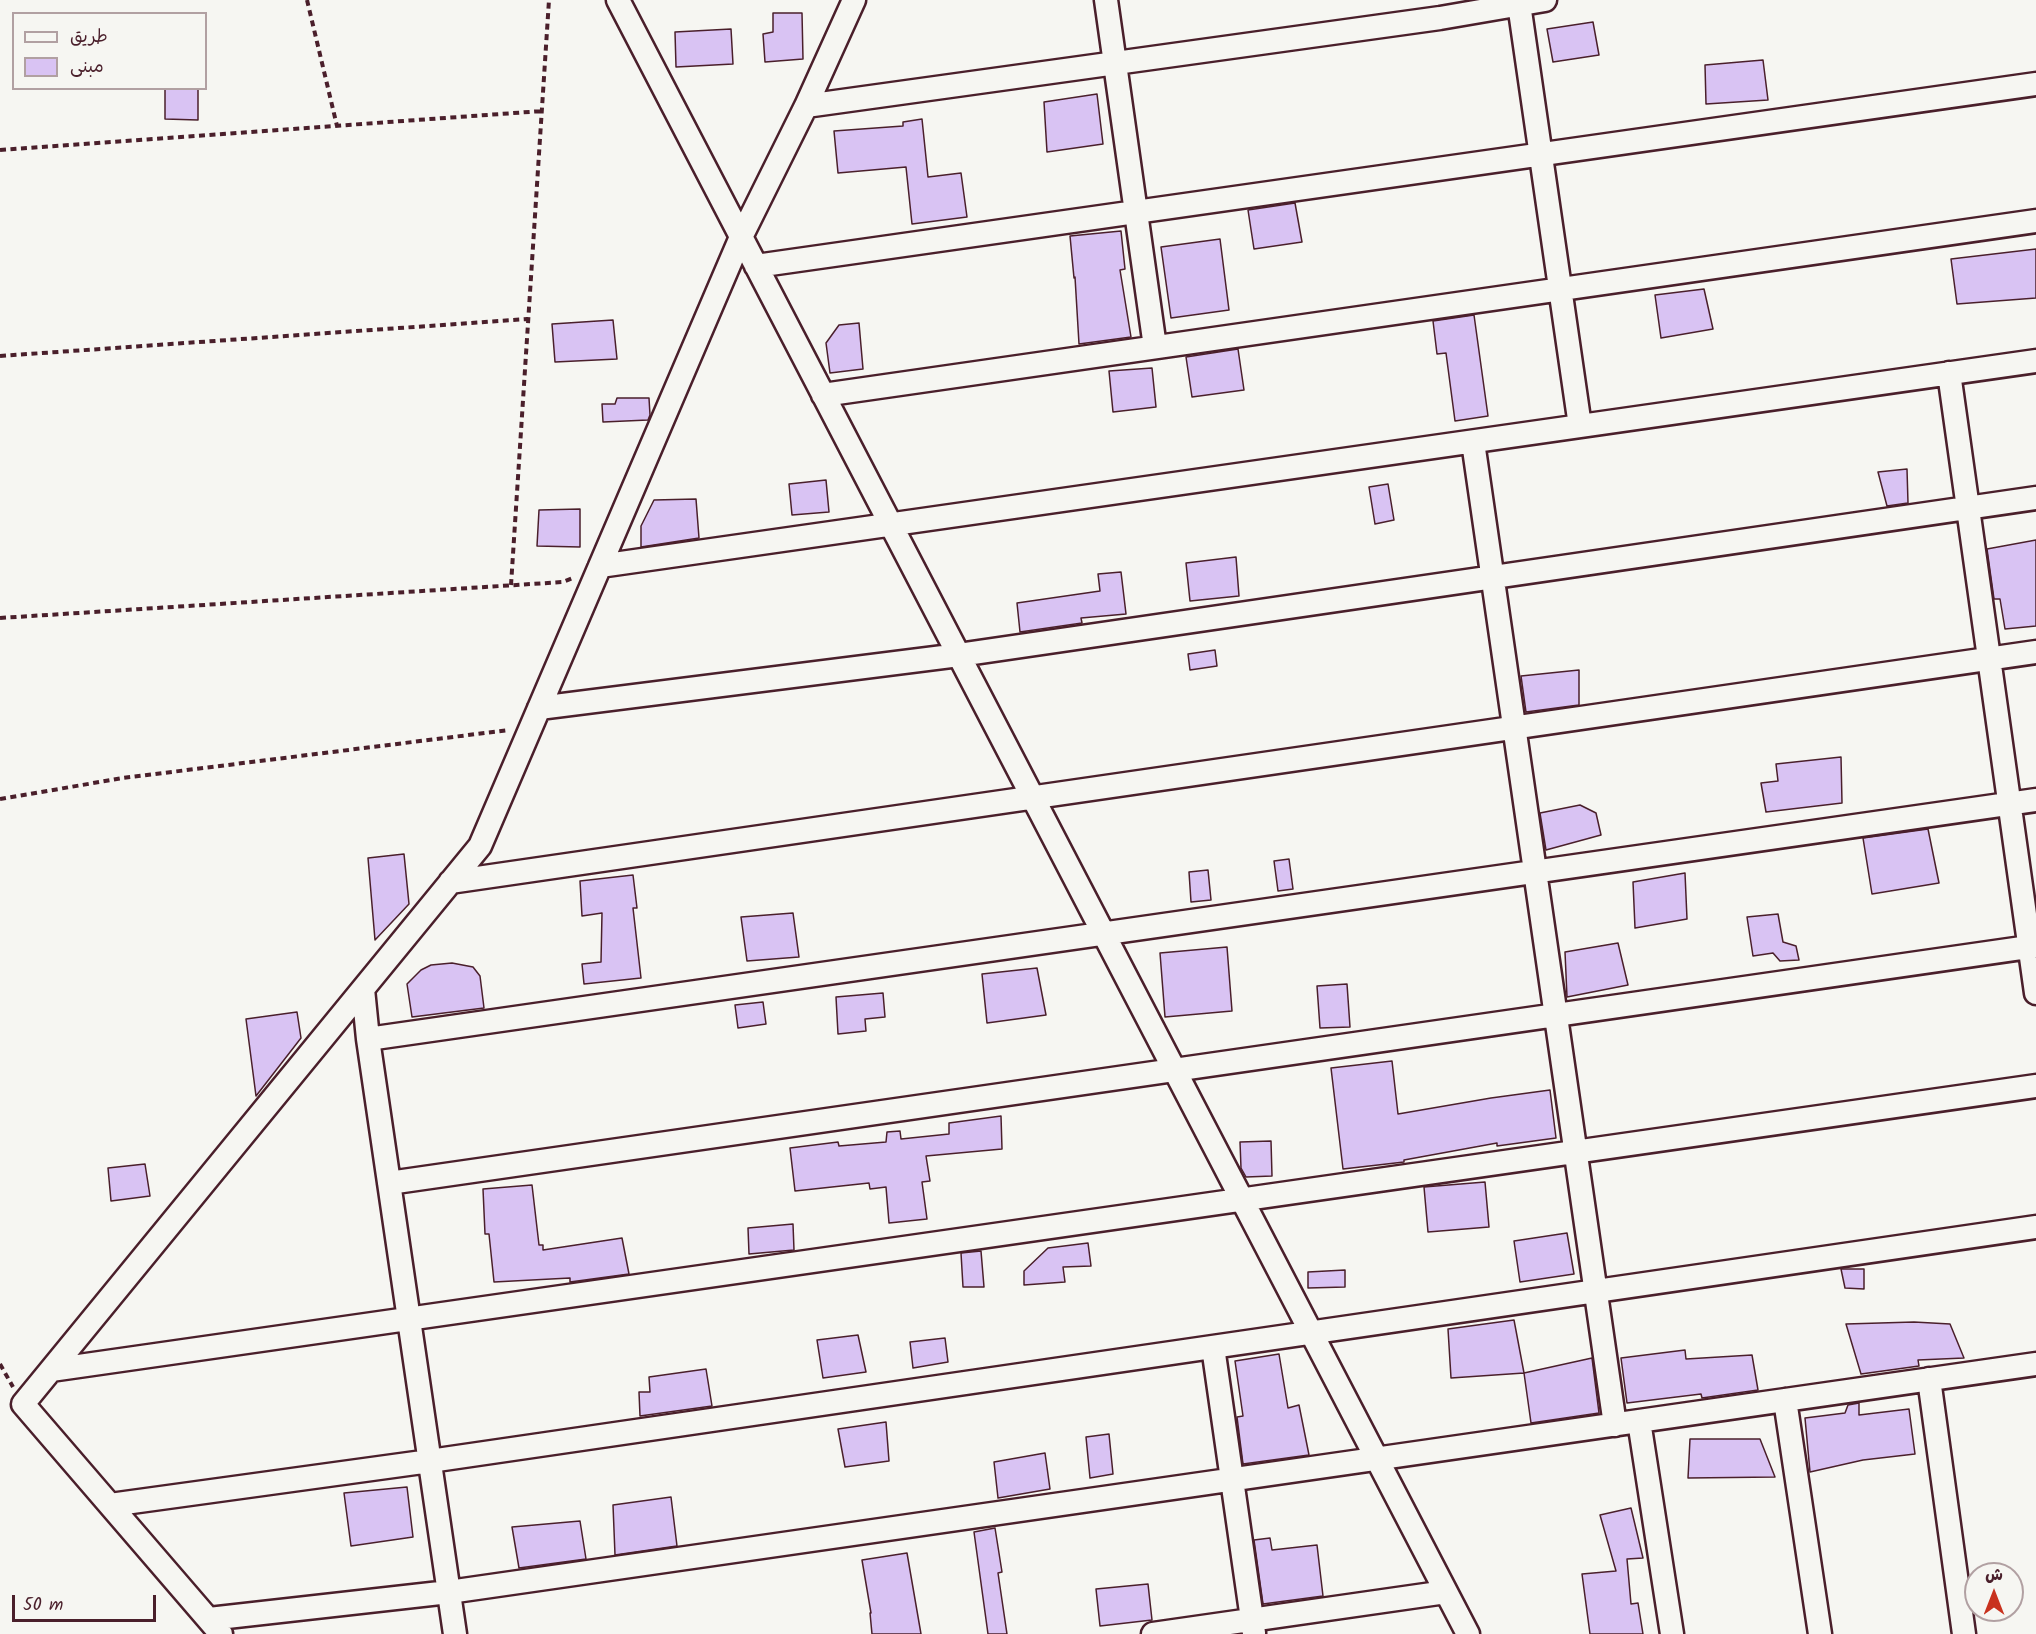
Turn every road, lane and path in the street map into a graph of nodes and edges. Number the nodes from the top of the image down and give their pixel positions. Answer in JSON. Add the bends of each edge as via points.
{"nodes":[{"id":1,"x":307,"y":0,"type":"edge"},
{"id":2,"x":549,"y":0,"type":"edge"},
{"id":3,"x":618,"y":0,"type":"edge"},
{"id":4,"x":854,"y":0,"type":"edge"},
{"id":5,"x":1106,"y":0,"type":"edge"},
{"id":6,"x":1545,"y":0,"type":"edge"},
{"id":7,"x":1519,"y":4,"type":"junction"},
{"id":8,"x":1438,"y":9,"type":"edge"},
{"id":9,"x":1115,"y":62,"type":"junction"},
{"id":10,"x":2036,"y":84,"type":"edge"},
{"id":11,"x":806,"y":106,"type":"junction"},
{"id":12,"x":542,"y":111,"type":"junction"},
{"id":13,"x":337,"y":126,"type":"junction"},
{"id":14,"x":0,"y":150,"type":"edge"},
{"id":15,"x":1541,"y":153,"type":"junction"},
{"id":16,"x":1136,"y":212,"type":"junction"},
{"id":17,"x":2036,"y":221,"type":"edge"},
{"id":18,"x":741,"y":237,"type":"junction"},
{"id":19,"x":756,"y":266,"type":"junction"},
{"id":20,"x":1560,"y":289,"type":"junction"},
{"id":21,"x":528,"y":319,"type":"junction"},
{"id":22,"x":1155,"y":347,"type":"junction"},
{"id":23,"x":0,"y":356,"type":"edge"},
{"id":24,"x":2036,"y":361,"type":"edge"},
{"id":25,"x":1949,"y":374,"type":"junction"},
{"id":26,"x":823,"y":395,"type":"junction"},
{"id":27,"x":1580,"y":426,"type":"junction"},
{"id":28,"x":1473,"y":441,"type":"junction"},
{"id":29,"x":2036,"y":498,"type":"edge"},
{"id":30,"x":1968,"y":508,"type":"junction"},
{"id":31,"x":891,"y":525,"type":"junction"},
{"id":32,"x":600,"y":566,"type":"junction"},
{"id":33,"x":1493,"y":578,"type":"junction"},
{"id":34,"x":511,"y":585,"type":"junction"},
{"id":35,"x":0,"y":618,"type":"edge"},
{"id":36,"x":2036,"y":652,"type":"edge"},
{"id":37,"x":959,"y":655,"type":"junction"},
{"id":38,"x":1989,"y":658,"type":"junction"},
{"id":39,"x":535,"y":717,"type":"junction"},
{"id":40,"x":1514,"y":727,"type":"junction"},
{"id":41,"x":1033,"y":797,"type":"junction"},
{"id":42,"x":0,"y":799,"type":"edge"},
{"id":43,"x":2036,"y":800,"type":"edge"},
{"id":44,"x":2010,"y":803,"type":"junction"},
{"id":45,"x":1535,"y":872,"type":"junction"},
{"id":46,"x":450,"y":882,"type":"junction"},
{"id":47,"x":1103,"y":933,"type":"junction"},
{"id":48,"x":2033,"y":946,"type":"edge"},
{"id":49,"x":363,"y":989,"type":"junction"},
{"id":50,"x":2036,"y":993,"type":"edge"},
{"id":51,"x":1556,"y":1015,"type":"junction"},
{"id":52,"x":368,"y":1039,"type":"junction"},
{"id":53,"x":1174,"y":1070,"type":"junction"},
{"id":54,"x":2036,"y":1086,"type":"edge"},
{"id":55,"x":1575,"y":1152,"type":"junction"},
{"id":56,"x":389,"y":1183,"type":"junction"},
{"id":57,"x":1242,"y":1200,"type":"junction"},
{"id":58,"x":2036,"y":1227,"type":"edge"},
{"id":59,"x":1596,"y":1292,"type":"junction"},
{"id":60,"x":409,"y":1318,"type":"junction"},
{"id":61,"x":1312,"y":1333,"type":"junction"},
{"id":62,"x":1213,"y":1347,"type":"junction"},
{"id":63,"x":2036,"y":1364,"type":"edge"},
{"id":64,"x":51,"y":1370,"type":"junction"},
{"id":65,"x":1929,"y":1379,"type":"junction"},
{"id":66,"x":1785,"y":1400,"type":"junction"},
{"id":67,"x":1639,"y":1421,"type":"junction"},
{"id":68,"x":1615,"y":1425,"type":"junction"},
{"id":69,"x":1378,"y":1458,"type":"junction"},
{"id":70,"x":430,"y":1461,"type":"junction"},
{"id":71,"x":1232,"y":1480,"type":"junction"},
{"id":72,"x":110,"y":1505,"type":"junction"},
{"id":73,"x":448,"y":1592,"type":"junction"},
{"id":74,"x":1446,"y":1592,"type":"junction"},
{"id":75,"x":215,"y":1627,"type":"edge"},
{"id":76,"x":1254,"y":1627,"type":"edge"},
{"id":77,"x":454,"y":1634,"type":"edge"},
{"id":78,"x":1153,"y":1634,"type":"edge"},
{"id":79,"x":1468,"y":1634,"type":"edge"},
{"id":80,"x":1672,"y":1634,"type":"edge"},
{"id":81,"x":1820,"y":1634,"type":"edge"},
{"id":82,"x":1964,"y":1634,"type":"edge"}],
"edges":[{"from":1,"to":13,"type":"path"},
{"from":2,"to":12,"type":"path"},
{"from":3,"to":18,"type":"street"},
{"from":4,"to":11,"type":"street"},
{"from":5,"to":9,"type":"street"},
{"from":6,"to":7,"type":"street"},
{"from":7,"to":8,"type":"street"},
{"from":7,"to":15,"type":"street"},
{"from":8,"to":9,"type":"street"},
{"from":9,"to":11,"type":"street"},
{"from":9,"to":16,"type":"street"},
{"from":10,"to":15,"type":"street"},
{"from":11,"to":18,"type":"street"},
{"from":12,"to":13,"type":"path"},
{"from":12,"to":21,"type":"path"},
{"from":13,"to":14,"type":"path"},
{"from":15,"to":16,"type":"street"},
{"from":15,"to":20,"type":"street"},
{"from":16,"to":19,"type":"street"},
{"from":16,"to":22,"type":"street"},
{"from":17,"to":20,"type":"street"},
{"from":18,"to":19,"type":"street"},
{"from":18,"to":32,"type":"street"},
{"from":19,"to":26,"type":"street"},
{"from":20,"to":22,"type":"street"},
{"from":20,"to":27,"type":"street"},
{"from":21,"to":23,"type":"path"},
{"from":21,"to":34,"type":"path"},
{"from":22,"to":26,"type":"street"},
{"from":24,"to":25,"type":"street"},
{"from":25,"to":27,"type":"street"},
{"from":25,"to":30,"type":"street"},
{"from":26,"to":31,"type":"street"},
{"from":27,"to":28,"type":"street"},
{"from":28,"to":31,"type":"street"},
{"from":28,"to":33,"type":"street"},
{"from":29,"to":30,"type":"street"},
{"from":30,"to":33,"type":"street"},
{"from":30,"to":38,"type":"street"},
{"from":31,"to":32,"type":"street"},
{"from":31,"to":37,"type":"street"},
{"from":32,"to":34,"type":"path","via":[[563,582]]},
{"from":32,"to":39,"type":"street"},
{"from":33,"to":37,"type":"street"},
{"from":33,"to":40,"type":"street"},
{"from":34,"to":35,"type":"path"},
{"from":36,"to":38,"type":"street"},
{"from":37,"to":39,"type":"street"},
{"from":37,"to":41,"type":"street"},
{"from":38,"to":40,"type":"street"},
{"from":38,"to":44,"type":"street"},
{"from":39,"to":42,"type":"path"},
{"from":39,"to":46,"type":"street","via":[[480,846]]},
{"from":40,"to":41,"type":"street"},
{"from":40,"to":45,"type":"street"},
{"from":41,"to":46,"type":"street"},
{"from":41,"to":47,"type":"street"},
{"from":43,"to":44,"type":"street"},
{"from":44,"to":45,"type":"street"},
{"from":44,"to":48,"type":"street"},
{"from":45,"to":47,"type":"street"},
{"from":45,"to":51,"type":"street"},
{"from":46,"to":49,"type":"street"},
{"from":47,"to":52,"type":"street"},
{"from":47,"to":53,"type":"street"},
{"from":48,"to":50,"type":"street"},
{"from":48,"to":51,"type":"street"},
{"from":49,"to":52,"type":"street"},
{"from":49,"to":64,"type":"street"},
{"from":51,"to":53,"type":"street"},
{"from":51,"to":55,"type":"street"},
{"from":52,"to":56,"type":"street"},
{"from":53,"to":56,"type":"street"},
{"from":53,"to":57,"type":"street"},
{"from":54,"to":55,"type":"street"},
{"from":55,"to":57,"type":"street"},
{"from":55,"to":59,"type":"street"},
{"from":56,"to":60,"type":"street"},
{"from":57,"to":60,"type":"street"},
{"from":57,"to":61,"type":"street"},
{"from":58,"to":59,"type":"street"},
{"from":59,"to":61,"type":"street"},
{"from":59,"to":68,"type":"street"},
{"from":60,"to":64,"type":"street"},
{"from":60,"to":70,"type":"street"},
{"from":61,"to":62,"type":"street"},
{"from":61,"to":69,"type":"street"},
{"from":62,"to":70,"type":"street"},
{"from":62,"to":71,"type":"street"},
{"from":63,"to":65,"type":"street"},
{"from":64,"to":72,"type":"street","via":[[23,1404]]},
{"from":65,"to":66,"type":"street"},
{"from":65,"to":82,"type":"street"},
{"from":66,"to":67,"type":"street"},
{"from":66,"to":81,"type":"street"},
{"from":67,"to":68,"type":"street"},
{"from":67,"to":80,"type":"street"},
{"from":68,"to":69,"type":"street"},
{"from":69,"to":71,"type":"street"},
{"from":69,"to":74,"type":"street"},
{"from":70,"to":72,"type":"street"},
{"from":70,"to":73,"type":"street"},
{"from":71,"to":73,"type":"street"},
{"from":71,"to":76,"type":"street"},
{"from":72,"to":75,"type":"street"},
{"from":73,"to":75,"type":"street"},
{"from":73,"to":77,"type":"street"},
{"from":74,"to":76,"type":"street"},
{"from":74,"to":79,"type":"street"},
{"from":76,"to":78,"type":"street"}]}
